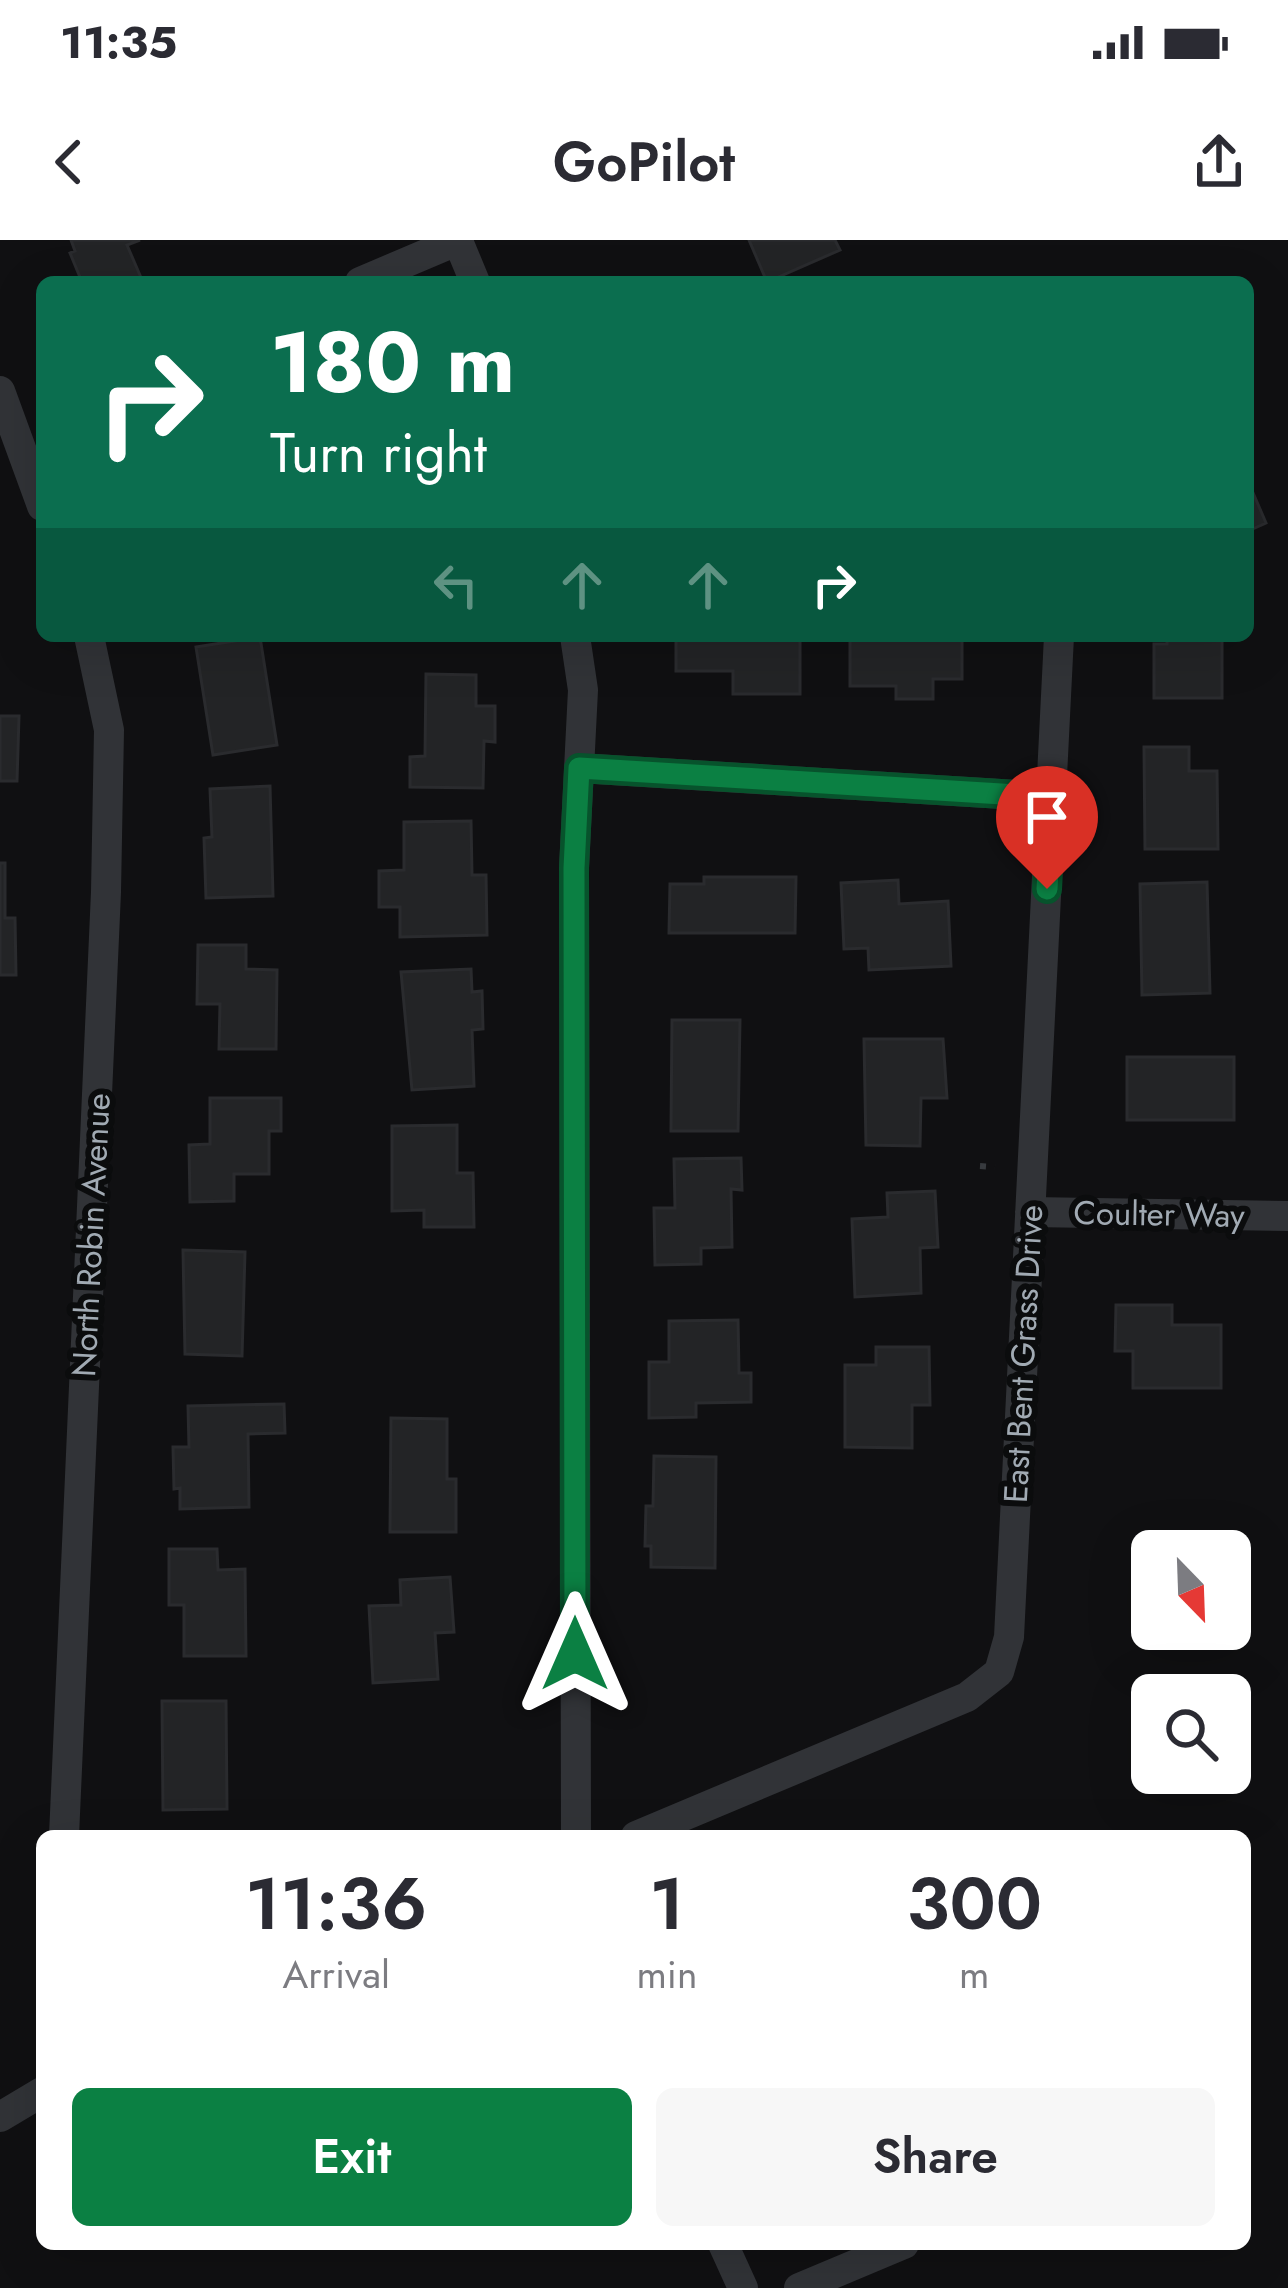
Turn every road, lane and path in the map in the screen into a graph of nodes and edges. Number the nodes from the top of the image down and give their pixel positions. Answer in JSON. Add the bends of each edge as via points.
{"nodes":[{"id":1,"x":458,"y":240,"type":"edge"},
{"id":2,"x":374,"y":276,"type":"edge"},
{"id":3,"x":473,"y":276,"type":"edge"},
{"id":4,"x":0,"y":391,"type":"edge"},
{"id":5,"x":19,"y":427,"type":"edge"},
{"id":6,"x":36,"y":485,"type":"edge"},
{"id":7,"x":90,"y":642,"type":"edge"},
{"id":8,"x":576,"y":642,"type":"edge"},
{"id":9,"x":1059,"y":642,"type":"edge"},
{"id":10,"x":579,"y":768,"type":"junction"},
{"id":11,"x":1052,"y":797,"type":"junction"},
{"id":12,"x":980,"y":1166,"type":"dead end"},
{"id":13,"x":995,"y":1167,"type":"dead end"},
{"id":14,"x":1030,"y":1212,"type":"junction"},
{"id":15,"x":1288,"y":1216,"type":"edge"},
{"id":16,"x":64,"y":1830,"type":"edge"},
{"id":17,"x":576,"y":1830,"type":"edge"},
{"id":18,"x":650,"y":1830,"type":"edge"},
{"id":19,"x":36,"y":2096,"type":"edge"},
{"id":20,"x":0,"y":2117,"type":"edge"},
{"id":21,"x":726,"y":2250,"type":"edge"},
{"id":22,"x":890,"y":2250,"type":"edge"},
{"id":23,"x":742,"y":2288,"type":"edge"},
{"id":24,"x":800,"y":2288,"type":"edge"}],
"edges":[{"from":1,"to":2,"type":"street"},
{"from":1,"to":3,"type":"street"},
{"from":4,"to":5,"type":"street"},
{"from":5,"to":6,"type":"street"},
{"from":7,"to":16,"type":"street","name":"North Robin Avenue","via":[[109,730],[106,892]]},
{"from":8,"to":10,"type":"street"},
{"from":9,"to":11,"type":"street","name":"East Bent Grass Drive"},
{"from":10,"to":11,"type":"street"},
{"from":10,"to":17,"type":"street"},
{"from":11,"to":14,"type":"street","name":"East Bent Grass Drive"},
{"from":12,"to":13,"type":"path"},
{"from":14,"to":15,"type":"street","name":"Coulter Way"},
{"from":14,"to":18,"type":"street","name":"East Bent Grass Drive","via":[[1010,1637],[999,1672],[967,1697]]},
{"from":19,"to":20,"type":"street"},
{"from":21,"to":23,"type":"street"},
{"from":22,"to":24,"type":"street"}]}
